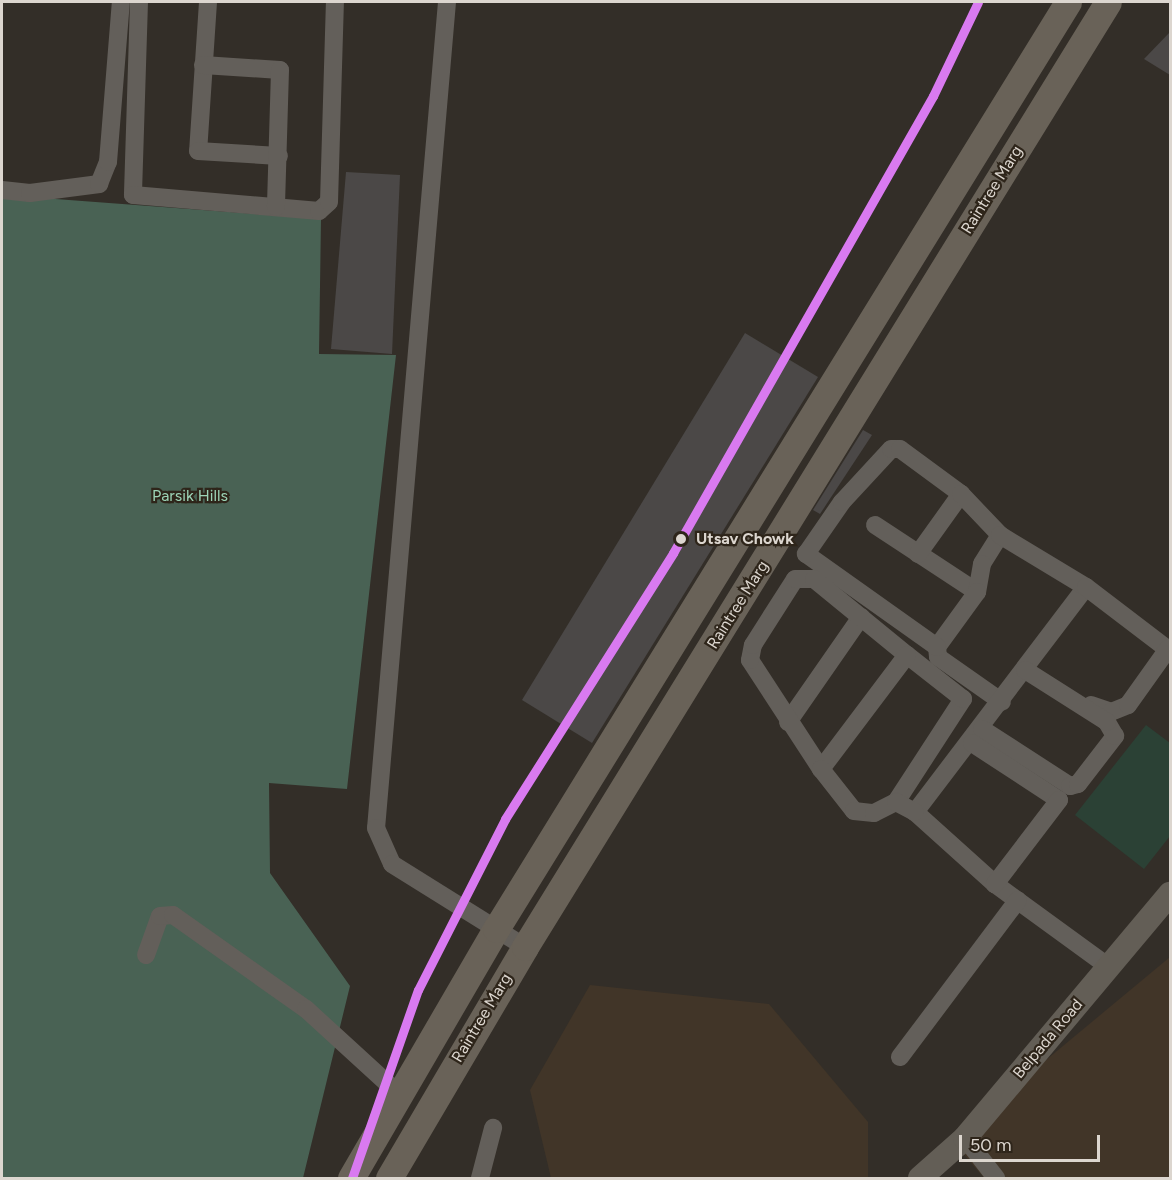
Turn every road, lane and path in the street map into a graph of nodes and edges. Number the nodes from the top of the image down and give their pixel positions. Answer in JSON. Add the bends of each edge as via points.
{"nodes":[{"id":1,"x":121,"y":2,"type":"edge"},
{"id":2,"x":140,"y":2,"type":"edge"},
{"id":3,"x":208,"y":2,"type":"edge"},
{"id":4,"x":331,"y":2,"type":"edge"},
{"id":5,"x":447,"y":2,"type":"edge"},
{"id":6,"x":1068,"y":2,"type":"edge"},
{"id":7,"x":1108,"y":2,"type":"edge"},
{"id":8,"x":203,"y":65,"type":"junction"},
{"id":9,"x":279,"y":156,"type":"junction"},
{"id":10,"x":2,"y":190,"type":"edge"},
{"id":11,"x":276,"y":207,"type":"junction"},
{"id":12,"x":961,"y":494,"type":"junction"},
{"id":13,"x":875,"y":525,"type":"dead end"},
{"id":14,"x":1000,"y":535,"type":"junction"},
{"id":15,"x":918,"y":554,"type":"junction"},
{"id":16,"x":1086,"y":587,"type":"junction"},
{"id":17,"x":977,"y":592,"type":"junction"},
{"id":18,"x":861,"y":617,"type":"junction"},
{"id":19,"x":937,"y":647,"type":"junction"},
{"id":20,"x":1169,"y":650,"type":"edge"},
{"id":21,"x":907,"y":655,"type":"junction"},
{"id":22,"x":1027,"y":668,"type":"junction"},
{"id":23,"x":1002,"y":702,"type":"junction"},
{"id":24,"x":961,"y":703,"type":"junction"},
{"id":25,"x":788,"y":722,"type":"junction"},
{"id":26,"x":981,"y":731,"type":"junction"},
{"id":27,"x":821,"y":769,"type":"junction"},
{"id":28,"x":896,"y":802,"type":"junction"},
{"id":29,"x":915,"y":812,"type":"junction"},
{"id":30,"x":1019,"y":869,"type":"dead end"},
{"id":31,"x":999,"y":887,"type":"junction"},
{"id":32,"x":1170,"y":894,"type":"edge"},
{"id":33,"x":1018,"y":900,"type":"junction"},
{"id":34,"x":496,"y":929,"type":"junction"},
{"id":35,"x":525,"y":947,"type":"junction"},
{"id":36,"x":146,"y":955,"type":"dead end"},
{"id":37,"x":1108,"y":967,"type":"junction"},
{"id":38,"x":900,"y":1057,"type":"dead end"},
{"id":39,"x":398,"y":1093,"type":"junction"},
{"id":40,"x":494,"y":1128,"type":"dead end"},
{"id":41,"x":965,"y":1138,"type":"junction"},
{"id":42,"x":351,"y":1179,"type":"edge"},
{"id":43,"x":389,"y":1179,"type":"edge"},
{"id":44,"x":480,"y":1179,"type":"edge"},
{"id":45,"x":920,"y":1179,"type":"edge"},
{"id":46,"x":996,"y":1179,"type":"edge"}],
"edges":[{"from":1,"to":10,"type":"street","via":[[108,162],[99,184],[41,192]]},
{"from":2,"to":11,"type":"street","via":[[133,195]]},
{"from":3,"to":8,"type":"street"},
{"from":4,"to":11,"type":"street","via":[[329,202],[319,211]]},
{"from":5,"to":34,"type":"street","via":[[376,828],[392,864]]},
{"from":6,"to":34,"type":"main road","name":"Raintree Marg"},
{"from":7,"to":35,"type":"main road","name":"Raintree Marg"},
{"from":8,"to":9,"type":"street","via":[[280,70]]},
{"from":8,"to":9,"type":"street","via":[[198,151]]},
{"from":9,"to":11,"type":"street"},
{"from":12,"to":14,"type":"street"},
{"from":12,"to":15,"type":"street"},
{"from":12,"to":19,"type":"street","via":[[900,449],[891,448],[842,502],[806,554]]},
{"from":13,"to":15,"type":"street"},
{"from":14,"to":16,"type":"street"},
{"from":14,"to":17,"type":"street","via":[[982,564]]},
{"from":15,"to":17,"type":"street"},
{"from":16,"to":20,"type":"street"},
{"from":16,"to":22,"type":"street"},
{"from":17,"to":19,"type":"street"},
{"from":18,"to":21,"type":"street"},
{"from":18,"to":25,"type":"street"},
{"from":18,"to":25,"type":"street","via":[[814,579],[795,579],[753,645],[750,660]]},
{"from":19,"to":23,"type":"street","via":[[938,657]]},
{"from":20,"to":22,"type":"street","via":[[1128,705],[1111,712]]},
{"from":21,"to":24,"type":"street","via":[[962,695]]},
{"from":21,"to":27,"type":"street"},
{"from":22,"to":23,"type":"street"},
{"from":22,"to":26,"type":"street","via":[[1107,722],[1115,736],[1078,784],[1070,786]]},
{"from":23,"to":26,"type":"street"},
{"from":24,"to":26,"type":"street"},
{"from":24,"to":28,"type":"street"},
{"from":25,"to":27,"type":"street"},
{"from":26,"to":29,"type":"street"},
{"from":26,"to":31,"type":"street","via":[[1059,800]]},
{"from":27,"to":28,"type":"street","via":[[854,811],[874,813]]},
{"from":28,"to":29,"type":"street"},
{"from":29,"to":31,"type":"street"},
{"from":30,"to":31,"type":"street"},
{"from":31,"to":33,"type":"street"},
{"from":32,"to":37,"type":"street","name":"Belpada Road"},
{"from":33,"to":37,"type":"street"},
{"from":33,"to":38,"type":"street"},
{"from":34,"to":35,"type":"street"},
{"from":34,"to":39,"type":"main road","name":"Raintree Marg"},
{"from":35,"to":43,"type":"main road","name":"Raintree Marg"},
{"from":36,"to":39,"type":"street","via":[[160,916],[173,915],[306,1009]]},
{"from":37,"to":41,"type":"street","name":"Belpada Road"},
{"from":39,"to":42,"type":"main road","name":"Raintree Marg"},
{"from":40,"to":44,"type":"street"},
{"from":41,"to":45,"type":"street","name":"Belpada Road"},
{"from":41,"to":46,"type":"street"}]}
